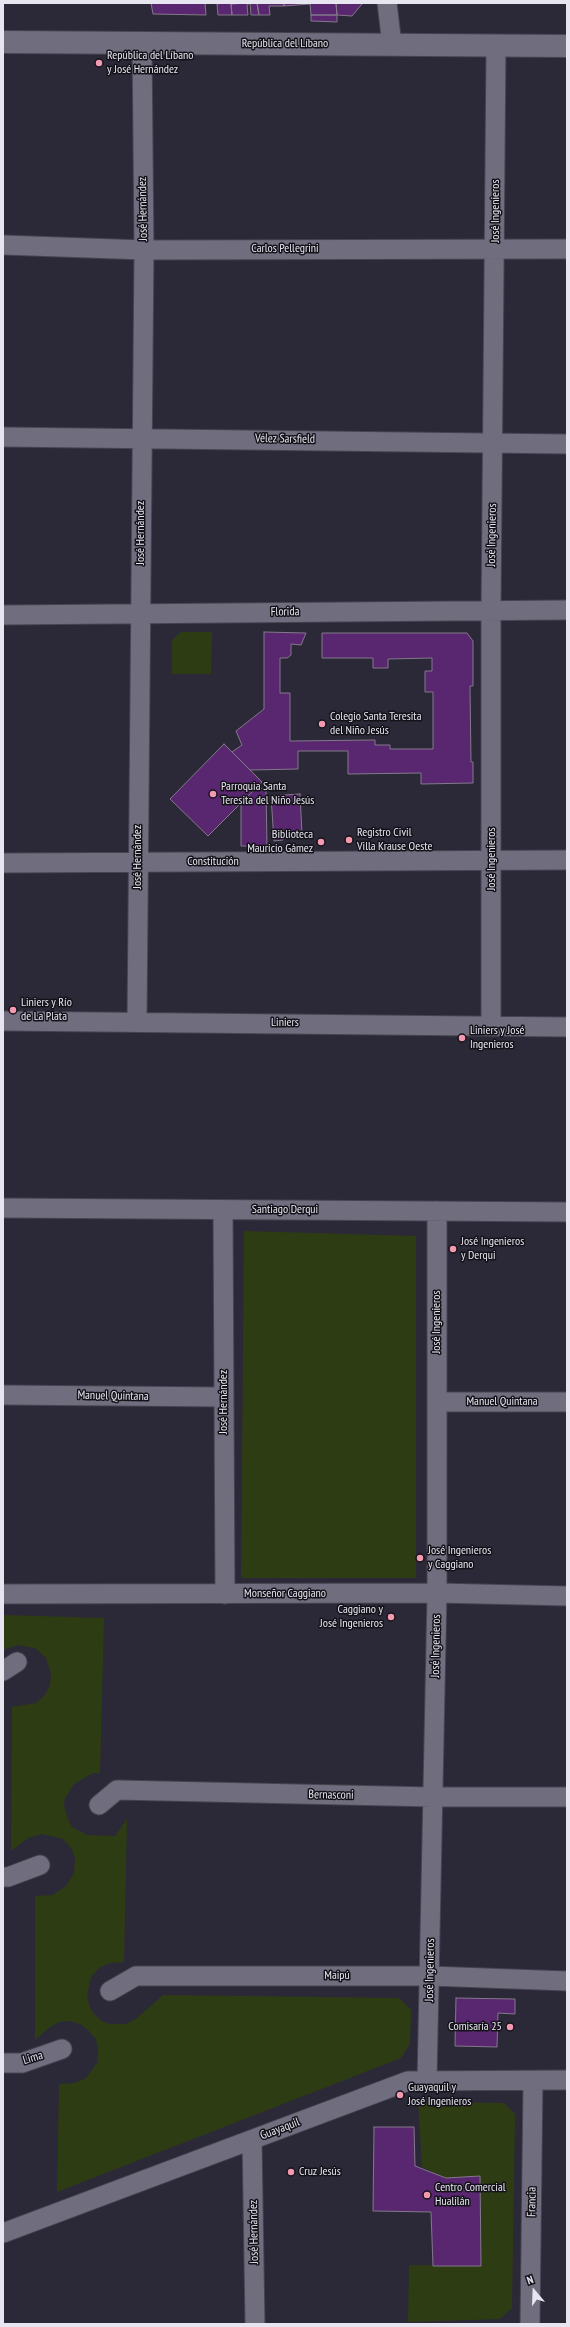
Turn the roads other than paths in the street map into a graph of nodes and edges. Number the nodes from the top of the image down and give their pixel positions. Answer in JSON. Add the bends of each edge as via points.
{"nodes":[{"id":1,"x":387,"y":3,"type":"edge"},
{"id":2,"x":3,"y":42,"type":"edge"},
{"id":3,"x":142,"y":43,"type":"junction"},
{"id":4,"x":392,"y":45,"type":"junction"},
{"id":5,"x":496,"y":46,"type":"junction"},
{"id":6,"x":567,"y":46,"type":"edge"},
{"id":7,"x":3,"y":245,"type":"edge"},
{"id":8,"x":496,"y":248,"type":"junction"},
{"id":9,"x":567,"y":248,"type":"edge"},
{"id":10,"x":144,"y":250,"type":"junction"},
{"id":11,"x":3,"y":437,"type":"edge"},
{"id":12,"x":141,"y":437,"type":"junction"},
{"id":13,"x":493,"y":443,"type":"junction"},
{"id":14,"x":567,"y":444,"type":"edge"},
{"id":15,"x":491,"y":610,"type":"junction"},
{"id":16,"x":567,"y":610,"type":"edge"},
{"id":17,"x":140,"y":614,"type":"junction"},
{"id":18,"x":3,"y":615,"type":"edge"},
{"id":19,"x":492,"y":860,"type":"junction"},
{"id":20,"x":567,"y":860,"type":"edge"},
{"id":21,"x":3,"y":863,"type":"edge"},
{"id":22,"x":138,"y":863,"type":"junction"},
{"id":23,"x":3,"y":1021,"type":"edge"},
{"id":24,"x":137,"y":1022,"type":"junction"},
{"id":25,"x":491,"y":1025,"type":"junction"},
{"id":26,"x":567,"y":1027,"type":"edge"},
{"id":27,"x":3,"y":1208,"type":"edge"},
{"id":28,"x":223,"y":1210,"type":"junction"},
{"id":29,"x":437,"y":1211,"type":"junction"},
{"id":30,"x":567,"y":1212,"type":"edge"},
{"id":31,"x":3,"y":1395,"type":"edge"},
{"id":32,"x":224,"y":1397,"type":"junction"},
{"id":33,"x":437,"y":1402,"type":"junction"},
{"id":34,"x":567,"y":1402,"type":"edge"},
{"id":35,"x":437,"y":1593,"type":"junction"},
{"id":36,"x":3,"y":1594,"type":"edge"},
{"id":37,"x":225,"y":1594,"type":"junction"},
{"id":38,"x":567,"y":1596,"type":"edge"},
{"id":39,"x":433,"y":1797,"type":"junction"},
{"id":40,"x":567,"y":1797,"type":"edge"},
{"id":41,"x":99,"y":1804,"type":"dead end"},
{"id":42,"x":40,"y":1865,"type":"dead end"},
{"id":43,"x":3,"y":1877,"type":"edge"},
{"id":44,"x":430,"y":1976,"type":"junction"},
{"id":45,"x":567,"y":1981,"type":"edge"},
{"id":46,"x":110,"y":1991,"type":"dead end"},
{"id":47,"x":62,"y":2048,"type":"dead end"},
{"id":48,"x":3,"y":2063,"type":"edge"},
{"id":49,"x":567,"y":2080,"type":"edge"},
{"id":50,"x":427,"y":2081,"type":"junction"},
{"id":51,"x":533,"y":2081,"type":"junction"},
{"id":52,"x":252,"y":2140,"type":"junction"},
{"id":53,"x":3,"y":2233,"type":"edge"},
{"id":54,"x":255,"y":2324,"type":"edge"},
{"id":55,"x":530,"y":2324,"type":"edge"}],
"edges":[{"from":1,"to":4,"type":"street"},
{"from":2,"to":3,"type":"main road","name":"República del Líbano"},
{"from":3,"to":4,"type":"main road","name":"República del Líbano"},
{"from":3,"to":10,"type":"street","name":"José Hernández"},
{"from":4,"to":5,"type":"main road","name":"República del Líbano"},
{"from":5,"to":6,"type":"main road","name":"República del Líbano"},
{"from":5,"to":8,"type":"street","name":"José Ingenieros"},
{"from":7,"to":10,"type":"street","name":"Carlos Pellegrini"},
{"from":8,"to":9,"type":"street","name":"Carlos Pellegrini"},
{"from":8,"to":10,"type":"street","name":"Carlos Pellegrini"},
{"from":8,"to":13,"type":"street","name":"José Ingenieros"},
{"from":10,"to":12,"type":"street","name":"José Hernández"},
{"from":11,"to":12,"type":"street","name":"Vélez Sarsfield"},
{"from":12,"to":13,"type":"street","name":"Vélez Sarsfield"},
{"from":12,"to":17,"type":"street","name":"José Hernández"},
{"from":13,"to":14,"type":"street","name":"Vélez Sarsfield"},
{"from":13,"to":15,"type":"street","name":"José Ingenieros"},
{"from":15,"to":16,"type":"street","name":"Florida"},
{"from":15,"to":17,"type":"street","name":"Florida"},
{"from":15,"to":19,"type":"street","name":"José Ingenieros"},
{"from":17,"to":18,"type":"street","name":"Florida"},
{"from":17,"to":22,"type":"street","name":"José Hernández"},
{"from":19,"to":20,"type":"street","name":"Constitución"},
{"from":19,"to":22,"type":"street","name":"Constitución"},
{"from":19,"to":25,"type":"street","name":"José Ingenieros"},
{"from":21,"to":22,"type":"street","name":"Constitución"},
{"from":22,"to":24,"type":"street","name":"José Hernández"},
{"from":23,"to":24,"type":"street","name":"Liniers"},
{"from":24,"to":25,"type":"street","name":"Liniers"},
{"from":25,"to":26,"type":"street","name":"Liniers"},
{"from":27,"to":28,"type":"street","name":"Santiago Derqui"},
{"from":28,"to":29,"type":"street","name":"Santiago Derqui"},
{"from":28,"to":32,"type":"street","name":"José Hernández"},
{"from":29,"to":30,"type":"street","name":"Santiago Derqui"},
{"from":29,"to":33,"type":"street","name":"José Ingenieros"},
{"from":31,"to":32,"type":"street","name":"Manuel Quintana"},
{"from":32,"to":37,"type":"street","name":"José Hernández"},
{"from":33,"to":34,"type":"street","name":"Manuel Quintana"},
{"from":33,"to":35,"type":"street","name":"José Ingenieros"},
{"from":35,"to":37,"type":"street","name":"Monseñor Caggiano"},
{"from":35,"to":38,"type":"street","name":"Monseñor Caggiano"},
{"from":35,"to":39,"type":"street","name":"José Ingenieros"},
{"from":36,"to":37,"type":"street","name":"Monseñor Caggiano"},
{"from":39,"to":40,"type":"street","name":"Bernasconi"},
{"from":39,"to":41,"type":"street","name":"Bernasconi","via":[[117,1790]]},
{"from":39,"to":44,"type":"street","name":"José Ingenieros"},
{"from":42,"to":43,"type":"street"},
{"from":44,"to":45,"type":"street","name":"Maipú"},
{"from":44,"to":46,"type":"street","name":"Maipú","via":[[136,1976]]},
{"from":44,"to":50,"type":"street","name":"José Ingenieros"},
{"from":47,"to":48,"type":"street","name":"Lima","via":[[22,2063]]},
{"from":49,"to":51,"type":"street","name":"Guayaquil"},
{"from":50,"to":51,"type":"street","name":"Guayaquil"},
{"from":50,"to":52,"type":"street","name":"Guayaquil","via":[[408,2081]]},
{"from":51,"to":55,"type":"street","name":"Francia"},
{"from":52,"to":53,"type":"street","name":"Guayaquil"},
{"from":52,"to":54,"type":"street","name":"José Hernández"}]}
